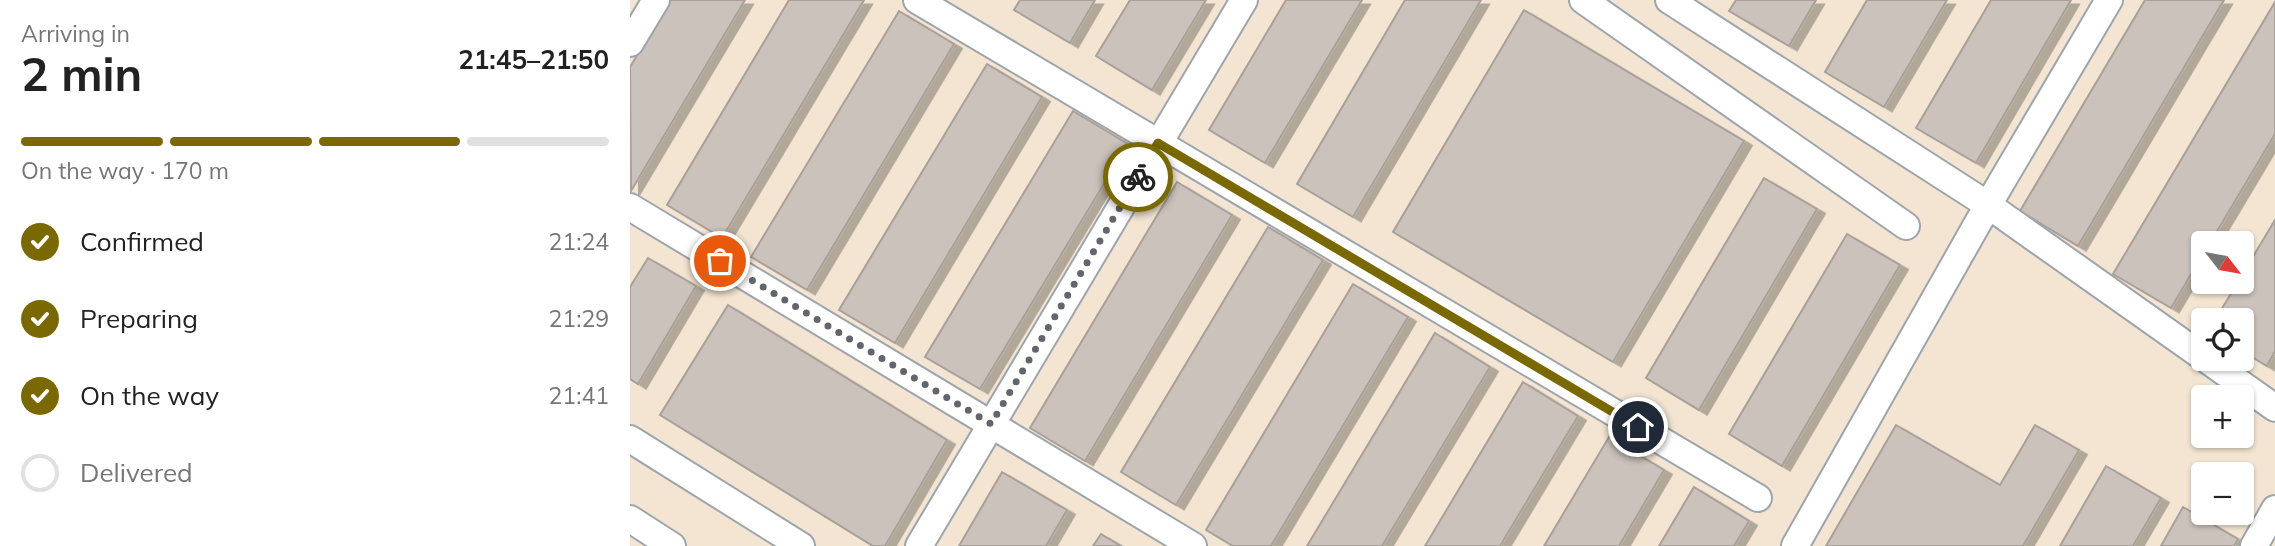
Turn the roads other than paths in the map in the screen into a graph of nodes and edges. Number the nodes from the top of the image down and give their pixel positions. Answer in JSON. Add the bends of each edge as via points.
{"nodes":[{"id":1,"x":656,"y":0,"type":"edge"},
{"id":2,"x":916,"y":0,"type":"edge"},
{"id":3,"x":1244,"y":0,"type":"edge"},
{"id":4,"x":1583,"y":0,"type":"edge"},
{"id":5,"x":1669,"y":0,"type":"edge"},
{"id":6,"x":2109,"y":0,"type":"edge"},
{"id":7,"x":630,"y":43,"type":"edge"},
{"id":8,"x":1158,"y":143,"type":"junction"},
{"id":9,"x":1988,"y":205,"type":"junction"},
{"id":10,"x":630,"y":207,"type":"edge"},
{"id":11,"x":1906,"y":226,"type":"dead end"},
{"id":12,"x":2191,"y":349,"type":"edge"},
{"id":13,"x":2222,"y":371,"type":"edge"},
{"id":14,"x":2275,"y":408,"type":"edge"},
{"id":15,"x":991,"y":424,"type":"junction"},
{"id":16,"x":630,"y":439,"type":"edge"},
{"id":17,"x":1758,"y":498,"type":"dead end"},
{"id":18,"x":2275,"y":509,"type":"edge"},
{"id":19,"x":630,"y":519,"type":"edge"},
{"id":20,"x":672,"y":546,"type":"edge"},
{"id":21,"x":801,"y":546,"type":"edge"},
{"id":22,"x":919,"y":546,"type":"edge"},
{"id":23,"x":1193,"y":546,"type":"edge"},
{"id":24,"x":1795,"y":546,"type":"edge"},
{"id":25,"x":2254,"y":546,"type":"edge"}],
"edges":[{"from":1,"to":7,"type":"street"},
{"from":2,"to":8,"type":"street"},
{"from":3,"to":8,"type":"street"},
{"from":4,"to":11,"type":"street"},
{"from":5,"to":9,"type":"street"},
{"from":6,"to":9,"type":"street"},
{"from":8,"to":15,"type":"street"},
{"from":8,"to":17,"type":"street"},
{"from":9,"to":12,"type":"street"},
{"from":9,"to":24,"type":"street"},
{"from":10,"to":15,"type":"street"},
{"from":13,"to":14,"type":"street"},
{"from":15,"to":22,"type":"street"},
{"from":15,"to":23,"type":"street"},
{"from":16,"to":21,"type":"street"},
{"from":18,"to":25,"type":"street"},
{"from":19,"to":20,"type":"street"}]}
